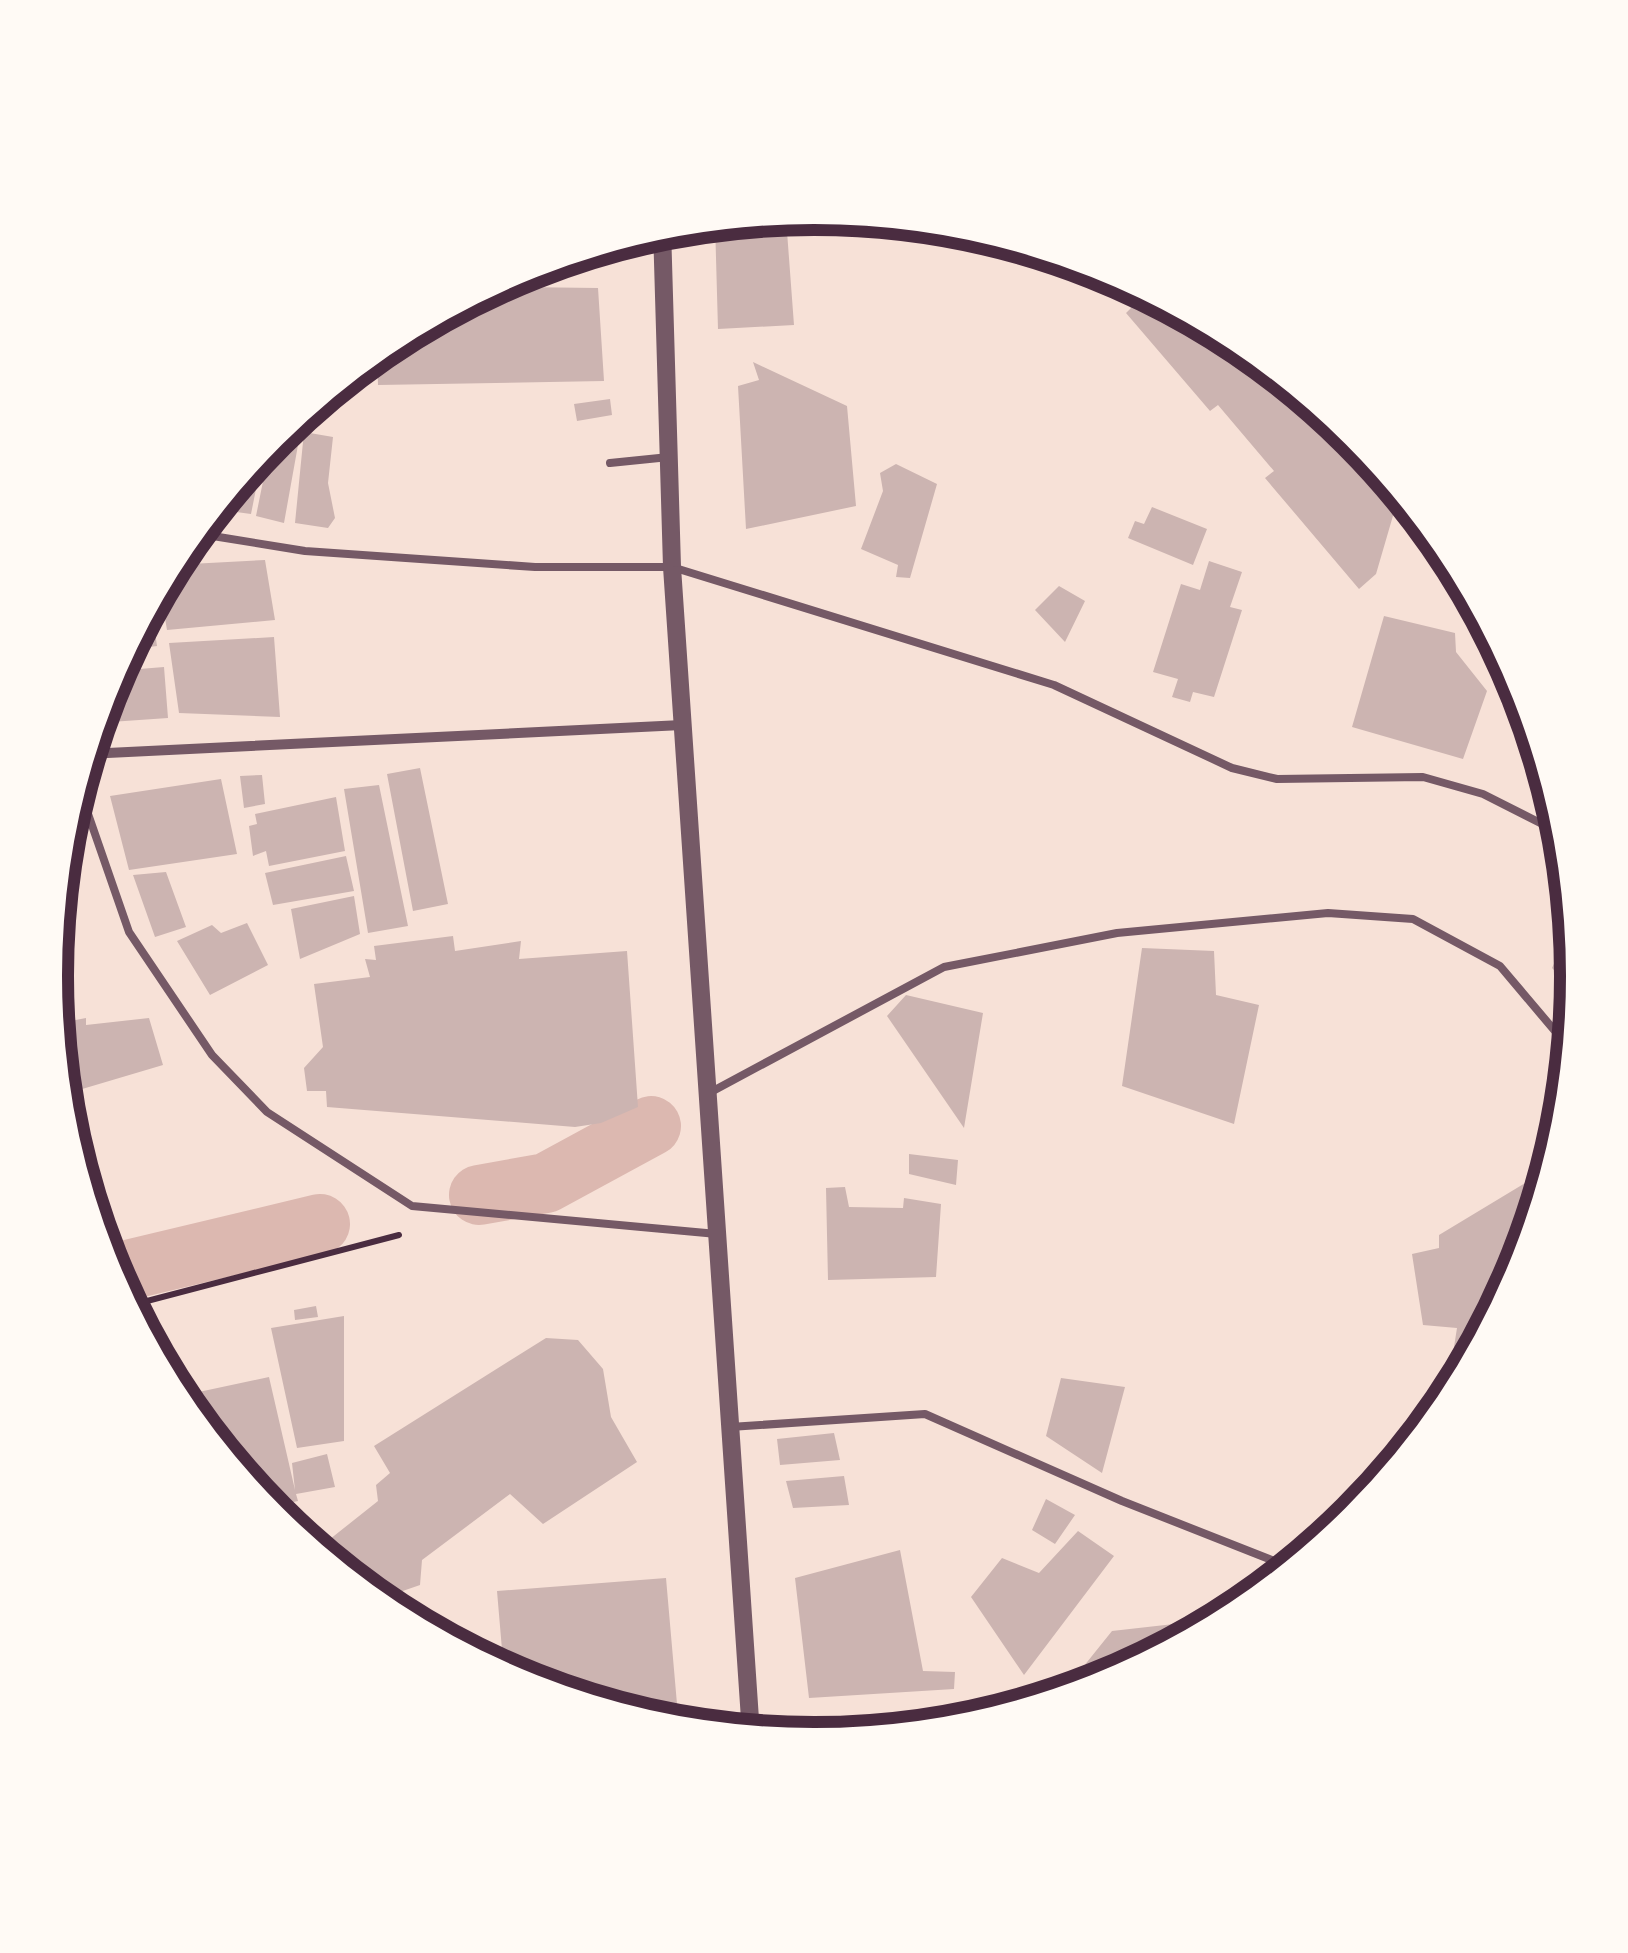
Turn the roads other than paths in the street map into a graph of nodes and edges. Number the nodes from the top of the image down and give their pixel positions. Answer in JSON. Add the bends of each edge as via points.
{"nodes":[{"id":1,"x":662,"y":245,"type":"edge"},
{"id":2,"x":668,"y":457,"type":"junction"},
{"id":3,"x":610,"y":463,"type":"dead end"},
{"id":4,"x":212,"y":536,"type":"edge"},
{"id":5,"x":672,"y":567,"type":"junction"},
{"id":6,"x":682,"y":725,"type":"junction"},
{"id":7,"x":102,"y":753,"type":"edge"},
{"id":8,"x":87,"y":810,"type":"edge"},
{"id":9,"x":1545,"y":825,"type":"edge"},
{"id":10,"x":1558,"y":1035,"type":"edge"},
{"id":11,"x":707,"y":1094,"type":"junction"},
{"id":12,"x":717,"y":1234,"type":"junction"},
{"id":13,"x":730,"y":1427,"type":"junction"},
{"id":14,"x":1277,"y":1562,"type":"edge"},
{"id":15,"x":750,"y":1720,"type":"edge"}],
"edges":[{"from":1,"to":2,"type":"street"},
{"from":2,"to":3,"type":"lane"},
{"from":2,"to":5,"type":"street"},
{"from":4,"to":5,"type":"lane","via":[[306,551],[535,568]]},
{"from":5,"to":6,"type":"street"},
{"from":5,"to":9,"type":"lane","via":[[1054,685],[1232,768],[1277,779],[1424,777],[1483,794]]},
{"from":6,"to":7,"type":"street"},
{"from":6,"to":11,"type":"street"},
{"from":8,"to":12,"type":"lane","via":[[130,932],[212,1055],[267,1112],[412,1206]]},
{"from":10,"to":11,"type":"lane","via":[[1500,966],[1413,919],[1328,913],[1117,933],[944,968]]},
{"from":11,"to":12,"type":"street"},
{"from":12,"to":13,"type":"street"},
{"from":13,"to":14,"type":"lane","via":[[925,1414]]},
{"from":13,"to":15,"type":"street"}]}
